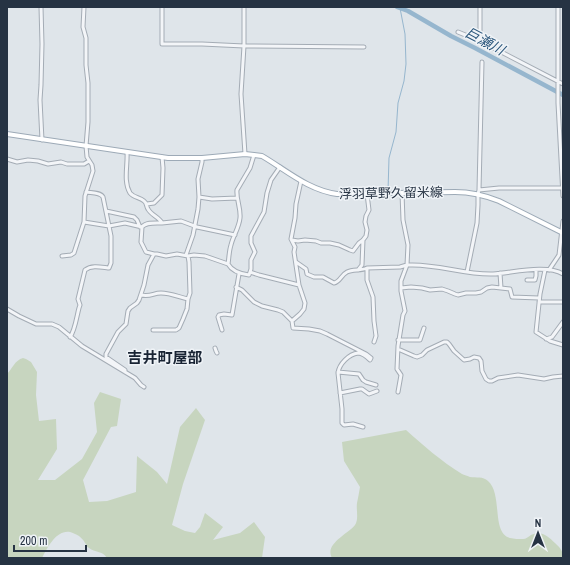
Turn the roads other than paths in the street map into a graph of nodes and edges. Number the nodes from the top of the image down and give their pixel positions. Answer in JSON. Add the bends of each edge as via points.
{"nodes":[{"id":1,"x":41,"y":7,"type":"edge"},
{"id":2,"x":84,"y":7,"type":"edge"},
{"id":3,"x":162,"y":7,"type":"edge"},
{"id":4,"x":244,"y":7,"type":"edge"},
{"id":5,"x":480,"y":7,"type":"edge"},
{"id":6,"x":558,"y":7,"type":"edge"},
{"id":7,"x":458,"y":32,"type":"dead end"},
{"id":8,"x":480,"y":41,"type":"junction"},
{"id":9,"x":558,"y":42,"type":"junction"},
{"id":10,"x":563,"y":42,"type":"edge"},
{"id":11,"x":244,"y":46,"type":"junction"},
{"id":12,"x":364,"y":47,"type":"dead end"},
{"id":13,"x":482,"y":62,"type":"dead end"},
{"id":14,"x":558,"y":82,"type":"junction"},
{"id":15,"x":563,"y":84,"type":"edge"},
{"id":16,"x":558,"y":103,"type":"junction"},
{"id":17,"x":563,"y":105,"type":"edge"},
{"id":18,"x":7,"y":134,"type":"edge"},
{"id":19,"x":42,"y":140,"type":"junction"},
{"id":20,"x":86,"y":146,"type":"junction"},
{"id":21,"x":127,"y":152,"type":"junction"},
{"id":22,"x":245,"y":154,"type":"junction"},
{"id":23,"x":254,"y":155,"type":"junction"},
{"id":24,"x":162,"y":157,"type":"junction"},
{"id":25,"x":202,"y":158,"type":"junction"},
{"id":26,"x":7,"y":159,"type":"edge"},
{"id":27,"x":89,"y":161,"type":"junction"},
{"id":28,"x":280,"y":167,"type":"junction"},
{"id":29,"x":301,"y":181,"type":"junction"},
{"id":30,"x":563,"y":188,"type":"edge"},
{"id":31,"x":86,"y":192,"type":"junction"},
{"id":32,"x":479,"y":192,"type":"junction"},
{"id":33,"x":402,"y":193,"type":"junction"},
{"id":34,"x":367,"y":194,"type":"junction"},
{"id":35,"x":563,"y":196,"type":"edge"},
{"id":36,"x":199,"y":197,"type":"junction"},
{"id":37,"x":237,"y":198,"type":"junction"},
{"id":38,"x":147,"y":204,"type":"junction"},
{"id":39,"x":106,"y":211,"type":"junction"},
{"id":40,"x":563,"y":221,"type":"edge"},
{"id":41,"x":84,"y":222,"type":"junction"},
{"id":42,"x":162,"y":223,"type":"junction"},
{"id":43,"x":109,"y":226,"type":"junction"},
{"id":44,"x":195,"y":226,"type":"junction"},
{"id":45,"x":141,"y":227,"type":"junction"},
{"id":46,"x":562,"y":233,"type":"edge"},
{"id":47,"x":235,"y":235,"type":"junction"},
{"id":48,"x":292,"y":240,"type":"junction"},
{"id":49,"x":363,"y":240,"type":"junction"},
{"id":50,"x":154,"y":254,"type":"junction"},
{"id":51,"x":187,"y":255,"type":"junction"},
{"id":52,"x":62,"y":256,"type":"dead end"},
{"id":53,"x":296,"y":262,"type":"junction"},
{"id":54,"x":228,"y":264,"type":"junction"},
{"id":55,"x":407,"y":265,"type":"junction"},
{"id":56,"x":367,"y":268,"type":"junction"},
{"id":57,"x":358,"y":270,"type":"junction"},
{"id":58,"x":536,"y":270,"type":"junction"},
{"id":59,"x":545,"y":270,"type":"junction"},
{"id":60,"x":549,"y":270,"type":"junction"},
{"id":61,"x":250,"y":272,"type":"junction"},
{"id":62,"x":467,"y":272,"type":"junction"},
{"id":63,"x":500,"y":273,"type":"junction"},
{"id":64,"x":239,"y":274,"type":"junction"},
{"id":65,"x":563,"y":274,"type":"edge"},
{"id":66,"x":527,"y":280,"type":"dead end"},
{"id":67,"x":299,"y":285,"type":"junction"},
{"id":68,"x":236,"y":287,"type":"junction"},
{"id":69,"x":401,"y":288,"type":"junction"},
{"id":70,"x":501,"y":288,"type":"junction"},
{"id":71,"x":141,"y":295,"type":"junction"},
{"id":72,"x":188,"y":299,"type":"junction"},
{"id":73,"x":539,"y":300,"type":"junction"},
{"id":74,"x":563,"y":302,"type":"edge"},
{"id":75,"x":7,"y":309,"type":"edge"},
{"id":76,"x":292,"y":322,"type":"junction"},
{"id":77,"x":563,"y":322,"type":"edge"},
{"id":78,"x":424,"y":328,"type":"dead end"},
{"id":79,"x":153,"y":330,"type":"dead end"},
{"id":80,"x":222,"y":330,"type":"dead end"},
{"id":81,"x":70,"y":337,"type":"junction"},
{"id":82,"x":546,"y":339,"type":"junction"},
{"id":83,"x":398,"y":340,"type":"junction"},
{"id":84,"x":374,"y":342,"type":"dead end"},
{"id":85,"x":563,"y":345,"type":"edge"},
{"id":86,"x":215,"y":348,"type":"dead end"},
{"id":87,"x":398,"y":348,"type":"junction"},
{"id":88,"x":217,"y":353,"type":"dead end"},
{"id":89,"x":125,"y":372,"type":"junction"},
{"id":90,"x":338,"y":372,"type":"junction"},
{"id":91,"x":563,"y":376,"type":"edge"},
{"id":92,"x":376,"y":385,"type":"dead end"},
{"id":93,"x":144,"y":387,"type":"dead end"},
{"id":94,"x":377,"y":391,"type":"dead end"},
{"id":95,"x":398,"y":392,"type":"dead end"},
{"id":96,"x":340,"y":394,"type":"junction"},
{"id":97,"x":363,"y":427,"type":"dead end"}],
"edges":[{"from":1,"to":19,"type":"street"},
{"from":2,"to":20,"type":"street","via":[[83,27],[86,38],[88,83]]},
{"from":3,"to":11,"type":"street","via":[[162,44]]},
{"from":4,"to":11,"type":"street"},
{"from":5,"to":8,"type":"street"},
{"from":6,"to":9,"type":"street"},
{"from":7,"to":8,"type":"street"},
{"from":8,"to":14,"type":"street"},
{"from":9,"to":10,"type":"street"},
{"from":9,"to":14,"type":"street"},
{"from":11,"to":12,"type":"street"},
{"from":11,"to":22,"type":"street","via":[[241,99]]},
{"from":13,"to":32,"type":"street"},
{"from":14,"to":15,"type":"street"},
{"from":14,"to":16,"type":"street"},
{"from":16,"to":17,"type":"street"},
{"from":16,"to":30,"type":"street"},
{"from":18,"to":19,"type":"main road","name":"浮羽草野久留米線"},
{"from":19,"to":20,"type":"main road","name":"浮羽草野久留米線"},
{"from":20,"to":21,"type":"main road","name":"浮羽草野久留米線"},
{"from":20,"to":27,"type":"street"},
{"from":21,"to":24,"type":"main road","name":"浮羽草野久留米線"},
{"from":21,"to":38,"type":"street","via":[[126,178],[130,192]]},
{"from":22,"to":23,"type":"main road","name":"浮羽草野久留米線"},
{"from":22,"to":25,"type":"main road","name":"浮羽草野久留米線"},
{"from":23,"to":28,"type":"main road","name":"浮羽草野久留米線","via":[[262,156]]},
{"from":23,"to":37,"type":"street","via":[[250,168],[237,190]]},
{"from":24,"to":25,"type":"main road","name":"浮羽草野久留米線"},
{"from":24,"to":38,"type":"street","via":[[162,195],[154,203]]},
{"from":25,"to":36,"type":"street","via":[[198,179]]},
{"from":26,"to":27,"type":"street","via":[[48,164],[84,164]]},
{"from":27,"to":31,"type":"street","via":[[93,171]]},
{"from":28,"to":29,"type":"main road","name":"浮羽草野久留米線"},
{"from":28,"to":61,"type":"street","via":[[271,180],[264,212],[251,236],[255,252]]},
{"from":29,"to":34,"type":"main road","name":"浮羽草野久留米線","via":[[315,189],[330,193]]},
{"from":29,"to":48,"type":"street"},
{"from":30,"to":32,"type":"street","via":[[499,188]]},
{"from":30,"to":35,"type":"street"},
{"from":31,"to":39,"type":"street","via":[[102,195]]},
{"from":31,"to":41,"type":"street"},
{"from":32,"to":33,"type":"main road","name":"浮羽草野久留米線"},
{"from":32,"to":46,"type":"main road","name":"浮羽草野久留米線"},
{"from":32,"to":62,"type":"street","via":[[477,224]]},
{"from":33,"to":34,"type":"main road","name":"浮羽草野久留米線"},
{"from":33,"to":55,"type":"street","via":[[403,220],[408,245]]},
{"from":34,"to":49,"type":"street","via":[[369,210],[365,222],[366,236]]},
{"from":36,"to":37,"type":"street"},
{"from":36,"to":44,"type":"street"},
{"from":37,"to":47,"type":"street","via":[[240,219]]},
{"from":38,"to":42,"type":"street","via":[[149,211]]},
{"from":39,"to":43,"type":"street"},
{"from":39,"to":45,"type":"street","via":[[134,217]]},
{"from":40,"to":46,"type":"street"},
{"from":41,"to":43,"type":"street"},
{"from":41,"to":52,"type":"street","via":[[74,253]]},
{"from":42,"to":44,"type":"street","via":[[181,221]]},
{"from":42,"to":45,"type":"street","via":[[147,223]]},
{"from":43,"to":45,"type":"street","via":[[125,224]]},
{"from":43,"to":81,"type":"street","via":[[111,263],[109,268],[97,266],[85,270],[78,299],[80,305]]},
{"from":44,"to":47,"type":"street"},
{"from":44,"to":51,"type":"street"},
{"from":45,"to":50,"type":"street","via":[[141,242],[146,252]]},
{"from":46,"to":60,"type":"street","via":[[559,255]]},
{"from":47,"to":54,"type":"street"},
{"from":48,"to":49,"type":"street","via":[[330,243],[353,251]]},
{"from":48,"to":53,"type":"street"},
{"from":49,"to":57,"type":"street","via":[[362,265]]},
{"from":50,"to":51,"type":"street"},
{"from":50,"to":71,"type":"street","via":[[148,265]]},
{"from":51,"to":54,"type":"street","via":[[205,256]]},
{"from":51,"to":72,"type":"street","via":[[190,281]]},
{"from":53,"to":57,"type":"street","via":[[306,269],[307,274],[334,283],[348,271]]},
{"from":53,"to":67,"type":"street"},
{"from":54,"to":64,"type":"street"},
{"from":55,"to":56,"type":"street"},
{"from":55,"to":62,"type":"street"},
{"from":55,"to":69,"type":"street"},
{"from":56,"to":57,"type":"street"},
{"from":56,"to":84,"type":"street","via":[[367,280],[373,297],[376,336]]},
{"from":58,"to":59,"type":"street"},
{"from":58,"to":63,"type":"street"},
{"from":58,"to":66,"type":"street","via":[[534,280]]},
{"from":59,"to":60,"type":"street"},
{"from":59,"to":73,"type":"street"},
{"from":60,"to":65,"type":"street"},
{"from":61,"to":64,"type":"street","via":[[249,275]]},
{"from":61,"to":67,"type":"street"},
{"from":62,"to":63,"type":"street"},
{"from":63,"to":70,"type":"street"},
{"from":64,"to":68,"type":"street"},
{"from":67,"to":76,"type":"street","via":[[305,303],[304,309]]},
{"from":68,"to":76,"type":"street","via":[[254,302],[283,312]]},
{"from":68,"to":80,"type":"street","via":[[232,315],[218,316]]},
{"from":69,"to":70,"type":"street","via":[[442,289],[458,295],[466,292],[476,293],[492,287]]},
{"from":69,"to":83,"type":"street","via":[[405,311]]},
{"from":70,"to":73,"type":"street","via":[[510,289],[512,297]]},
{"from":71,"to":72,"type":"street","via":[[163,293]]},
{"from":71,"to":89,"type":"street","via":[[128,311],[126,324],[118,332],[106,354],[106,357]]},
{"from":72,"to":79,"type":"street","via":[[187,309],[178,329]]},
{"from":73,"to":74,"type":"street"},
{"from":73,"to":82,"type":"street","via":[[536,332]]},
{"from":75,"to":81,"type":"street","via":[[36,324],[52,324],[59,327]]},
{"from":76,"to":90,"type":"street","via":[[293,328],[320,331],[371,358],[370,360],[359,353],[350,356]]},
{"from":77,"to":82,"type":"street","via":[[552,337]]},
{"from":78,"to":83,"type":"street","via":[[420,340]]},
{"from":81,"to":89,"type":"street"},
{"from":82,"to":85,"type":"street"},
{"from":83,"to":87,"type":"street"},
{"from":86,"to":88,"type":"street"},
{"from":87,"to":91,"type":"street","via":[[417,357],[447,342],[464,360],[479,358],[482,372],[489,381],[518,375],[544,379]]},
{"from":87,"to":95,"type":"street"},
{"from":89,"to":93,"type":"street"},
{"from":90,"to":92,"type":"street","via":[[359,374],[363,380]]},
{"from":90,"to":96,"type":"street"},
{"from":94,"to":96,"type":"street","via":[[369,394],[360,389]]},
{"from":96,"to":97,"type":"street","via":[[344,426],[351,424]]}]}
